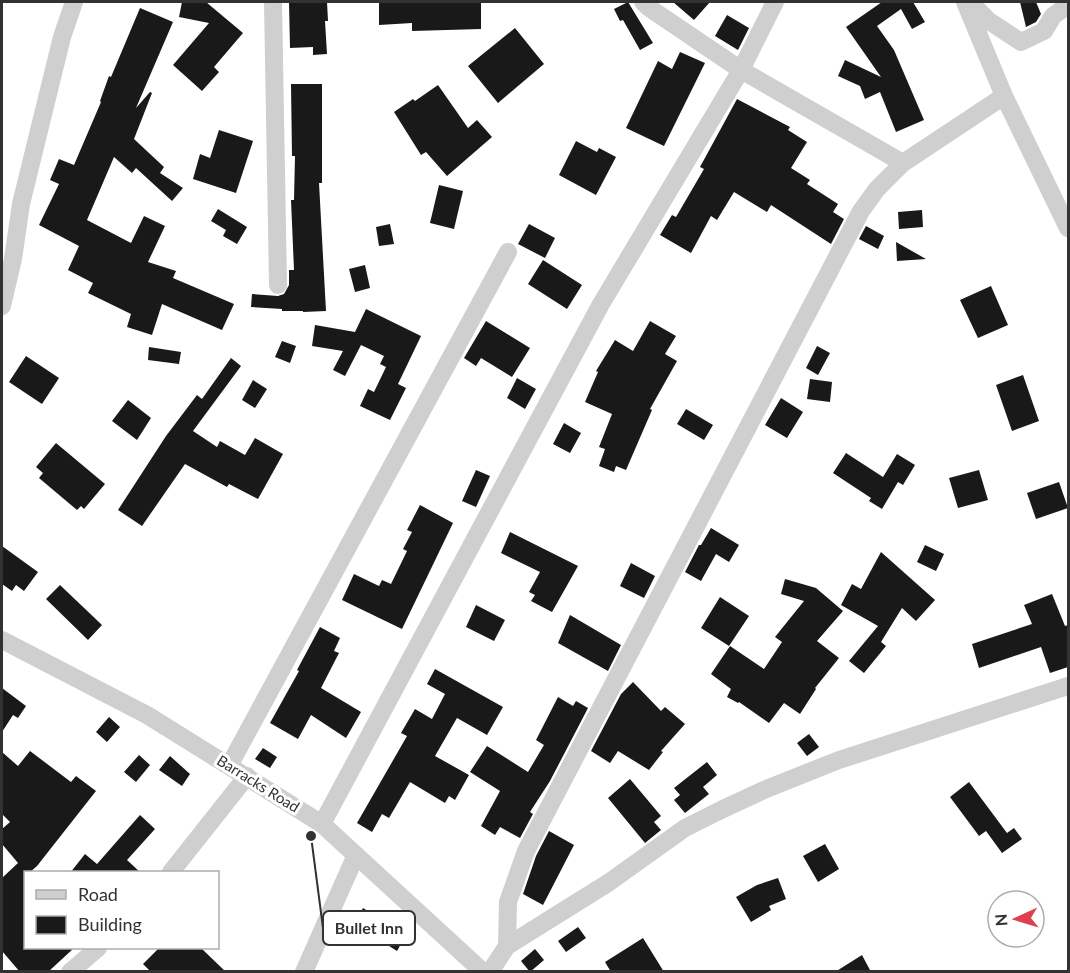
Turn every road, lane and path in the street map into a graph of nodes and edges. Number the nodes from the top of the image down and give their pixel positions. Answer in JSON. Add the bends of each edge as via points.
{"nodes":[{"id":1,"x":74,"y":2,"type":"edge"},
{"id":2,"x":273,"y":2,"type":"edge"},
{"id":3,"x":643,"y":2,"type":"edge"},
{"id":4,"x":775,"y":2,"type":"edge"},
{"id":5,"x":965,"y":2,"type":"edge"},
{"id":6,"x":970,"y":2,"type":"edge"},
{"id":7,"x":1068,"y":5,"type":"edge"},
{"id":8,"x":741,"y":70,"type":"junction"},
{"id":9,"x":1004,"y":96,"type":"junction"},
{"id":10,"x":903,"y":163,"type":"junction"},
{"id":11,"x":1068,"y":228,"type":"edge"},
{"id":12,"x":508,"y":252,"type":"dead end"},
{"id":13,"x":278,"y":285,"type":"dead end"},
{"id":14,"x":2,"y":306,"type":"edge"},
{"id":15,"x":2,"y":640,"type":"edge"},
{"id":16,"x":1068,"y":686,"type":"edge"},
{"id":17,"x":229,"y":766,"type":"junction"},
{"id":18,"x":247,"y":776,"type":"junction"},
{"id":19,"x":322,"y":824,"type":"junction"},
{"id":20,"x":356,"y":855,"type":"junction"},
{"id":21,"x":173,"y":871,"type":"edge"},
{"id":22,"x":507,"y":946,"type":"junction"},
{"id":23,"x":97,"y":949,"type":"edge"},
{"id":24,"x":70,"y":972,"type":"edge"},
{"id":25,"x":304,"y":972,"type":"edge"},
{"id":26,"x":483,"y":972,"type":"edge"},
{"id":27,"x":490,"y":972,"type":"edge"}],
"edges":[{"from":1,"to":14,"type":"street","via":[[21,204]]},
{"from":2,"to":13,"type":"street"},
{"from":3,"to":8,"type":"street"},
{"from":4,"to":8,"type":"street"},
{"from":5,"to":9,"type":"street"},
{"from":6,"to":7,"type":"street","via":[[989,21],[1021,42],[1044,31],[1053,16]]},
{"from":8,"to":10,"type":"street"},
{"from":8,"to":19,"type":"street","via":[[601,304]]},
{"from":9,"to":10,"type":"street"},
{"from":9,"to":11,"type":"street"},
{"from":10,"to":22,"type":"street","via":[[861,211],[526,851],[508,902]]},
{"from":12,"to":17,"type":"street"},
{"from":15,"to":17,"type":"street","name":"Barracks Road","via":[[147,715]]},
{"from":16,"to":22,"type":"street","via":[[839,760],[764,790],[685,828],[608,883]]},
{"from":17,"to":18,"type":"street","name":"Barracks Road"},
{"from":18,"to":19,"type":"street","name":"Barracks Road"},
{"from":18,"to":21,"type":"street"},
{"from":19,"to":20,"type":"street","name":"Barracks Road"},
{"from":20,"to":25,"type":"street"},
{"from":20,"to":26,"type":"street","name":"Barracks Road"},
{"from":22,"to":27,"type":"street"},
{"from":23,"to":24,"type":"street"}]}
